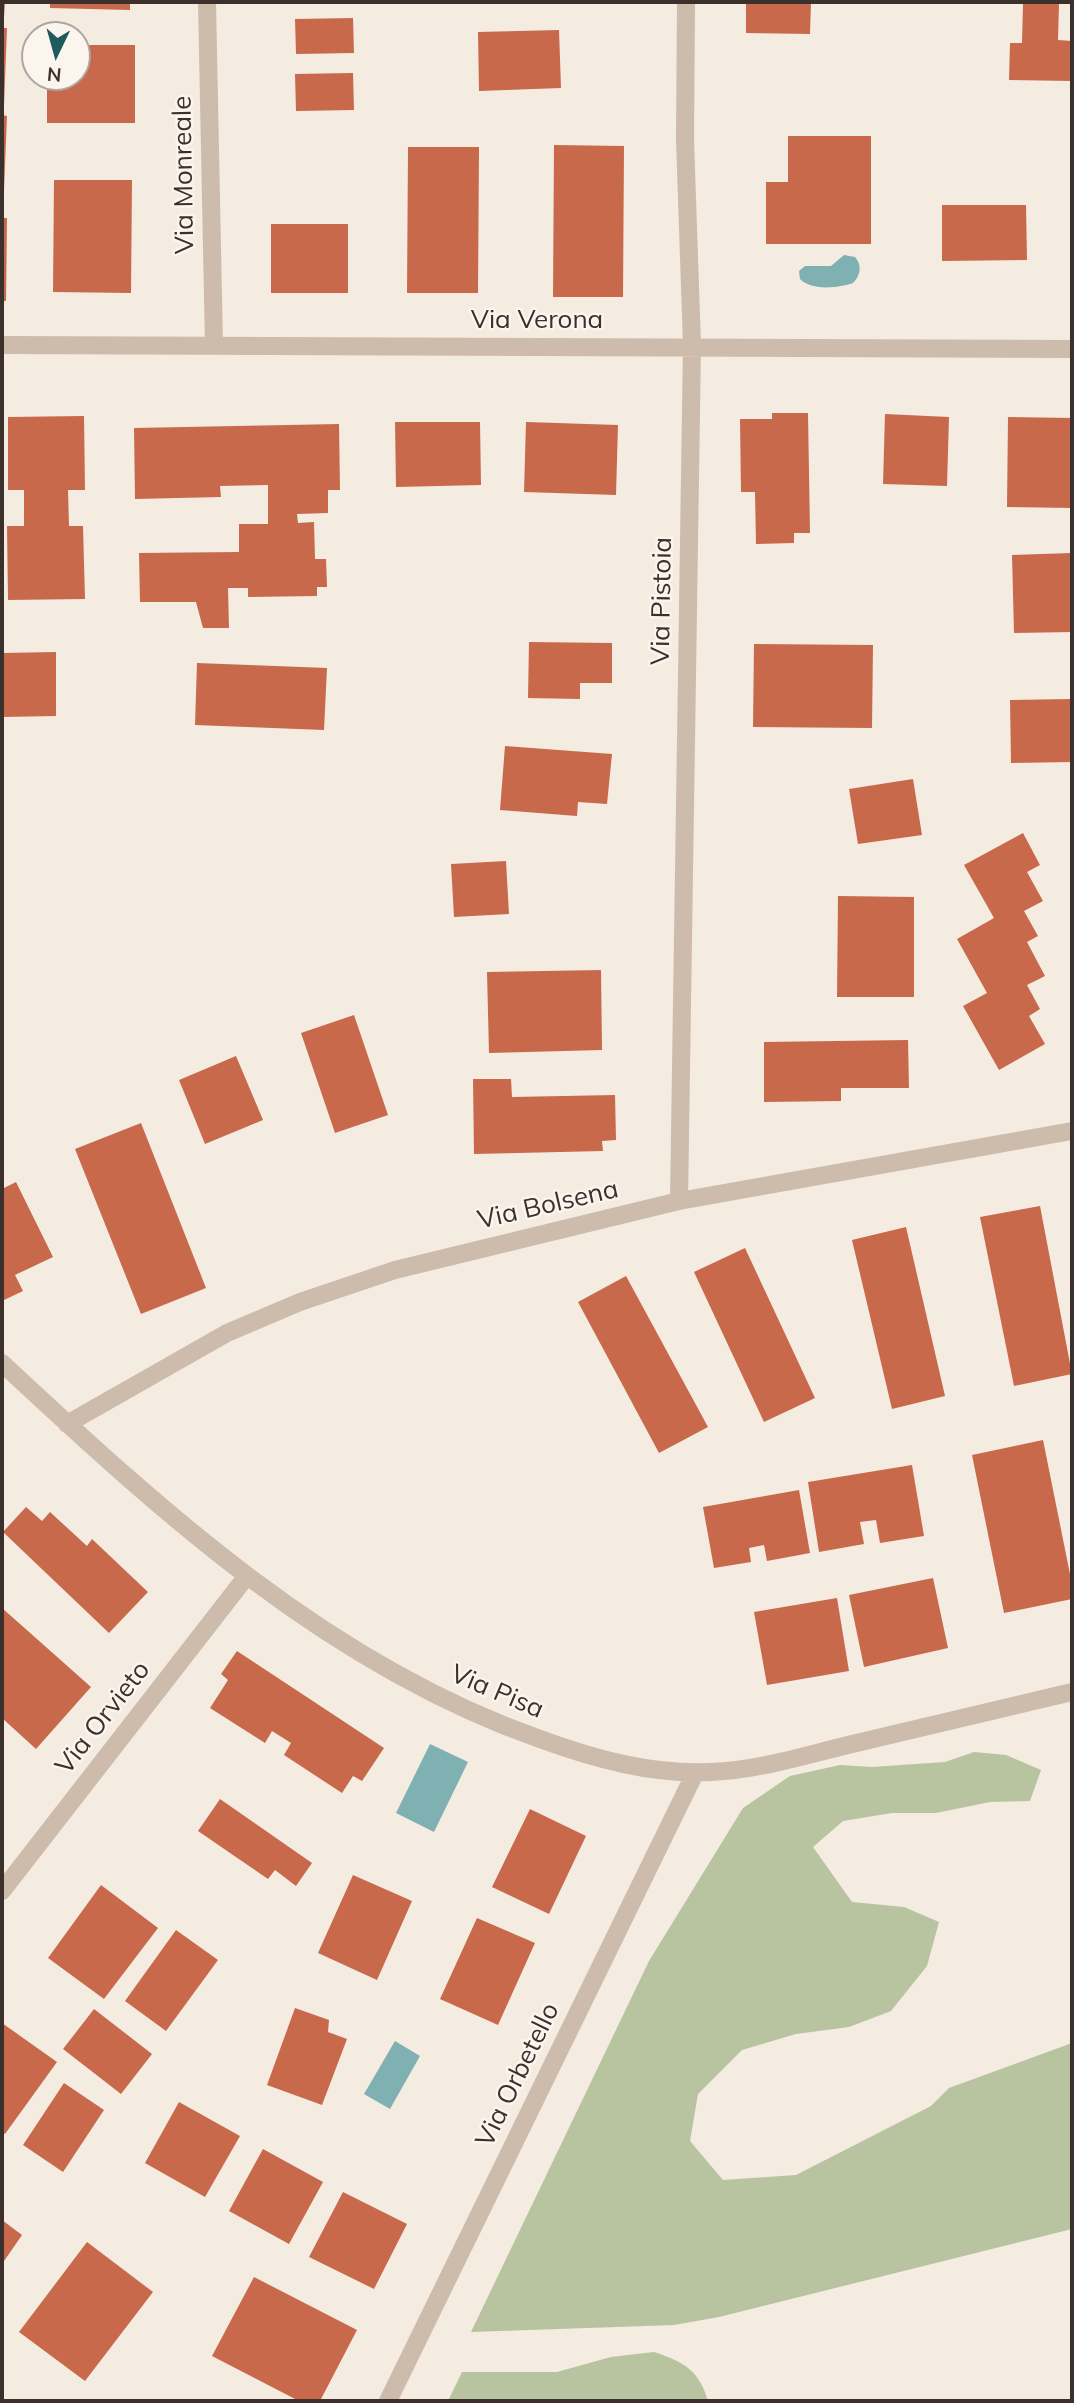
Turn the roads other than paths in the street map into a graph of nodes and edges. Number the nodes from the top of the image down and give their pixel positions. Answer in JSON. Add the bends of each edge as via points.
{"nodes":[{"id":1,"x":207,"y":2,"type":"edge"},
{"id":2,"x":687,"y":2,"type":"edge"},
{"id":3,"x":2,"y":345,"type":"edge"},
{"id":4,"x":692,"y":345,"type":"junction"},
{"id":5,"x":214,"y":346,"type":"junction"},
{"id":6,"x":1072,"y":349,"type":"edge"},
{"id":7,"x":1072,"y":1131,"type":"edge"},
{"id":8,"x":679,"y":1201,"type":"junction"},
{"id":9,"x":2,"y":1363,"type":"edge"},
{"id":10,"x":67,"y":1424,"type":"junction"},
{"id":11,"x":246,"y":1577,"type":"junction"},
{"id":12,"x":1072,"y":1692,"type":"edge"},
{"id":13,"x":695,"y":1773,"type":"junction"},
{"id":14,"x":2,"y":1891,"type":"edge"},
{"id":15,"x":388,"y":2401,"type":"edge"}],
"edges":[{"from":1,"to":5,"type":"street","name":"Via Monreale"},
{"from":2,"to":4,"type":"street","name":"Via Pistoia","via":[[685,139]]},
{"from":3,"to":5,"type":"street","name":"Via Verona"},
{"from":4,"to":5,"type":"street","name":"Via Verona"},
{"from":4,"to":6,"type":"street","name":"Via Verona"},
{"from":4,"to":8,"type":"street","name":"Via Pistoia"},
{"from":7,"to":8,"type":"street","name":"Via Bolsena"},
{"from":8,"to":10,"type":"street","name":"Via Bolsena","via":[[446,1257],[300,1301],[204,1345]]},
{"from":9,"to":10,"type":"street","name":"Via Pisa"},
{"from":10,"to":11,"type":"street","name":"Via Pisa"},
{"from":11,"to":13,"type":"street","name":"Via Pisa","via":[[370,1660],[484,1717],[606,1760]]},
{"from":11,"to":14,"type":"street","name":"Via Orvieto"},
{"from":12,"to":13,"type":"street","name":"Via Pisa","via":[[758,1767]]},
{"from":13,"to":15,"type":"street","name":"Via Orbetello"}]}
